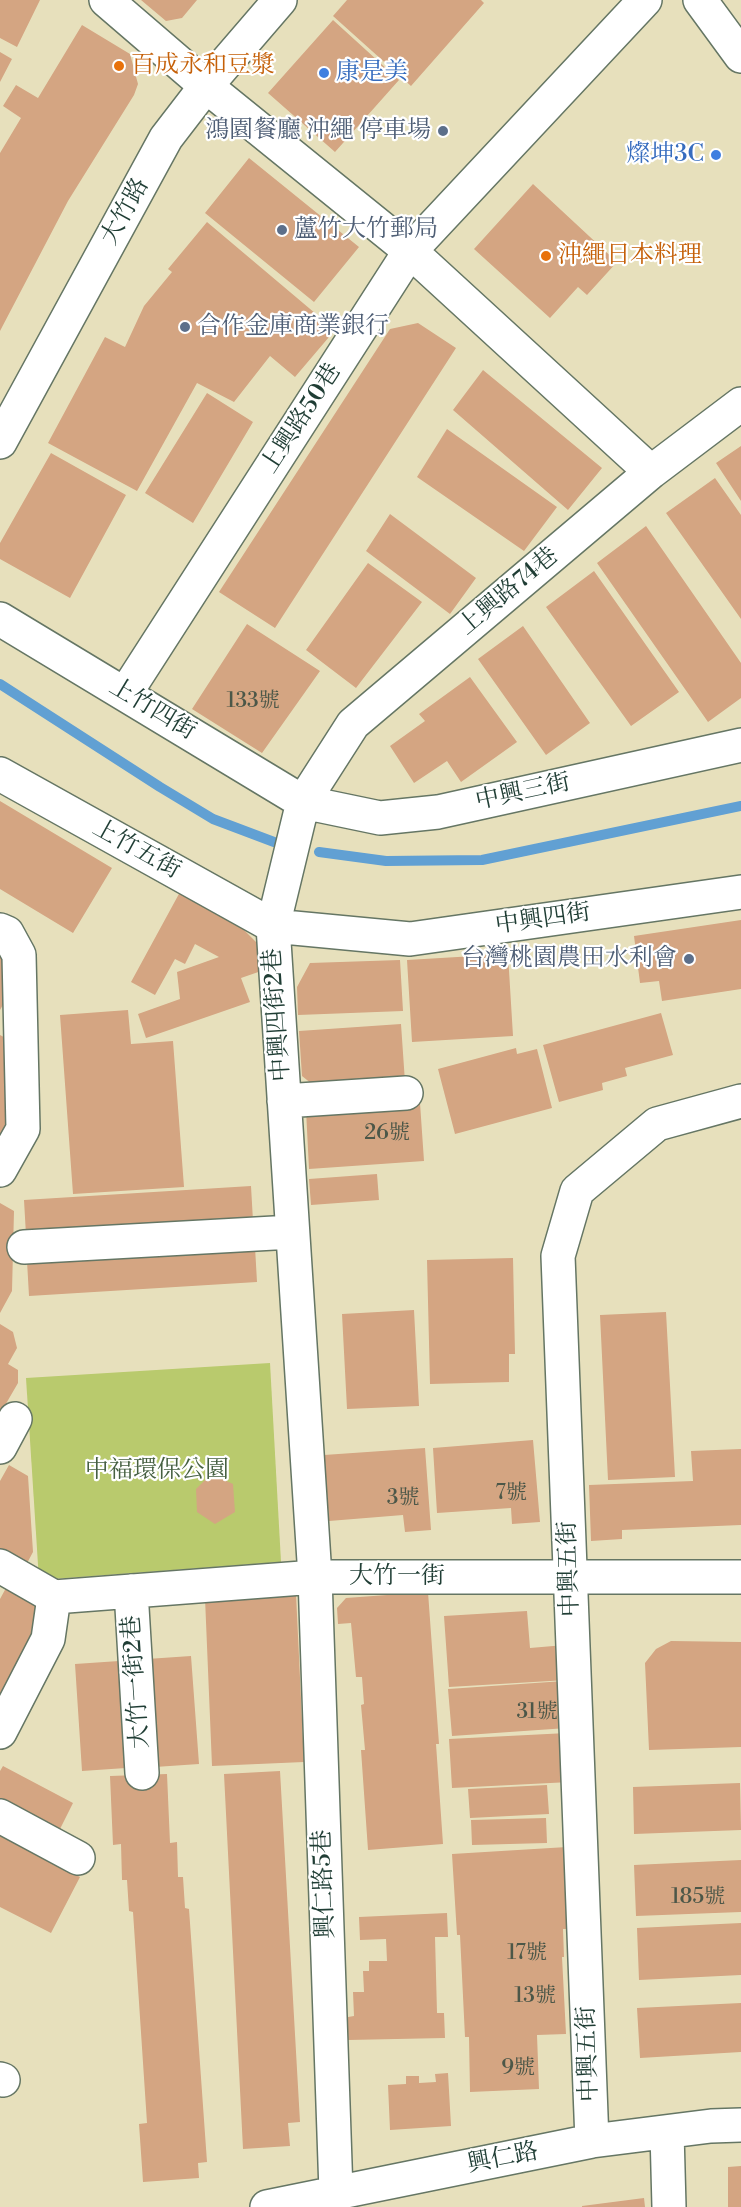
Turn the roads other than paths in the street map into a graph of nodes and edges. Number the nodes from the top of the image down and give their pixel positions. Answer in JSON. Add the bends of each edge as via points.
{"nodes":[{"id":1,"x":106,"y":0,"type":"edge"},
{"id":2,"x":279,"y":0,"type":"edge"},
{"id":3,"x":645,"y":0,"type":"edge"},
{"id":4,"x":700,"y":0,"type":"edge"},
{"id":5,"x":741,"y":56,"type":"edge"},
{"id":6,"x":206,"y":86,"type":"junction"},
{"id":7,"x":410,"y":251,"type":"junction"},
{"id":8,"x":741,"y":404,"type":"edge"},
{"id":9,"x":0,"y":442,"type":"edge"},
{"id":10,"x":651,"y":472,"type":"junction"},
{"id":11,"x":0,"y":619,"type":"edge"},
{"id":12,"x":125,"y":694,"type":"junction"},
{"id":13,"x":741,"y":746,"type":"edge"},
{"id":14,"x":0,"y":774,"type":"edge"},
{"id":15,"x":303,"y":802,"type":"junction"},
{"id":16,"x":741,"y":892,"type":"edge"},
{"id":17,"x":273,"y":926,"type":"junction"},
{"id":18,"x":0,"y":930,"type":"edge"},
{"id":19,"x":406,"y":1093,"type":"dead end"},
{"id":20,"x":284,"y":1101,"type":"junction"},
{"id":21,"x":741,"y":1101,"type":"edge"},
{"id":22,"x":0,"y":1170,"type":"edge"},
{"id":23,"x":292,"y":1232,"type":"junction"},
{"id":24,"x":24,"y":1247,"type":"dead end"},
{"id":25,"x":0,"y":1566,"type":"edge"},
{"id":26,"x":315,"y":1577,"type":"junction"},
{"id":27,"x":571,"y":1577,"type":"junction"},
{"id":28,"x":741,"y":1577,"type":"edge"},
{"id":29,"x":131,"y":1592,"type":"junction"},
{"id":30,"x":54,"y":1597,"type":"junction"},
{"id":31,"x":0,"y":1732,"type":"edge"},
{"id":32,"x":142,"y":1773,"type":"dead end"},
{"id":33,"x":0,"y":1816,"type":"edge"},
{"id":34,"x":78,"y":1858,"type":"dead end"},
{"id":35,"x":741,"y":2126,"type":"edge"},
{"id":36,"x":667,"y":2132,"type":"junction"},
{"id":37,"x":592,"y":2141,"type":"junction"},
{"id":38,"x":336,"y":2192,"type":"junction"},
{"id":39,"x":267,"y":2207,"type":"edge"},
{"id":40,"x":669,"y":2207,"type":"edge"}],
"edges":[{"from":1,"to":6,"type":"street"},
{"from":2,"to":6,"type":"street","name":"大竹路"},
{"from":3,"to":7,"type":"street","name":"上興路50巷"},
{"from":4,"to":5,"type":"street"},
{"from":6,"to":7,"type":"street"},
{"from":6,"to":9,"type":"street","name":"大竹路","via":[[166,138]]},
{"from":7,"to":10,"type":"street"},
{"from":7,"to":12,"type":"street","name":"上興路50巷"},
{"from":8,"to":10,"type":"street","name":"上興路74巷"},
{"from":10,"to":15,"type":"street","name":"上興路74巷","via":[[352,724]]},
{"from":11,"to":12,"type":"street","name":"上竹四街"},
{"from":12,"to":15,"type":"street","name":"上竹四街"},
{"from":13,"to":15,"type":"street","name":"中興三街","via":[[438,812],[380,818]]},
{"from":14,"to":17,"type":"street","name":"上竹五街"},
{"from":15,"to":17,"type":"street","name":"中興四街2巷"},
{"from":16,"to":17,"type":"street","name":"中興四街","via":[[410,939]]},
{"from":17,"to":20,"type":"street","name":"中興四街2巷"},
{"from":18,"to":22,"type":"street","via":[[8,933],[19,955],[23,1129]]},
{"from":19,"to":20,"type":"street"},
{"from":20,"to":23,"type":"street","name":"中興四街2巷"},
{"from":21,"to":27,"type":"street","name":"中興五街","via":[[657,1124],[577,1191],[558,1256]]},
{"from":23,"to":24,"type":"street"},
{"from":23,"to":26,"type":"street","name":"中興四街2巷"},
{"from":25,"to":30,"type":"street"},
{"from":26,"to":27,"type":"street","name":"大竹一街"},
{"from":26,"to":29,"type":"street","name":"大竹一街"},
{"from":26,"to":38,"type":"street","name":"興仁路5巷"},
{"from":27,"to":28,"type":"street","name":"大竹一街"},
{"from":27,"to":37,"type":"street","name":"中興五街"},
{"from":29,"to":30,"type":"street","name":"大竹一街"},
{"from":29,"to":32,"type":"street","name":"大竹一街2巷"},
{"from":30,"to":31,"type":"street","via":[[48,1639]]},
{"from":33,"to":34,"type":"street"},
{"from":35,"to":36,"type":"street","name":"興仁路"},
{"from":36,"to":37,"type":"street","name":"興仁路"},
{"from":36,"to":40,"type":"street"},
{"from":37,"to":38,"type":"street","name":"興仁路"},
{"from":38,"to":39,"type":"street","name":"興仁路"}]}
